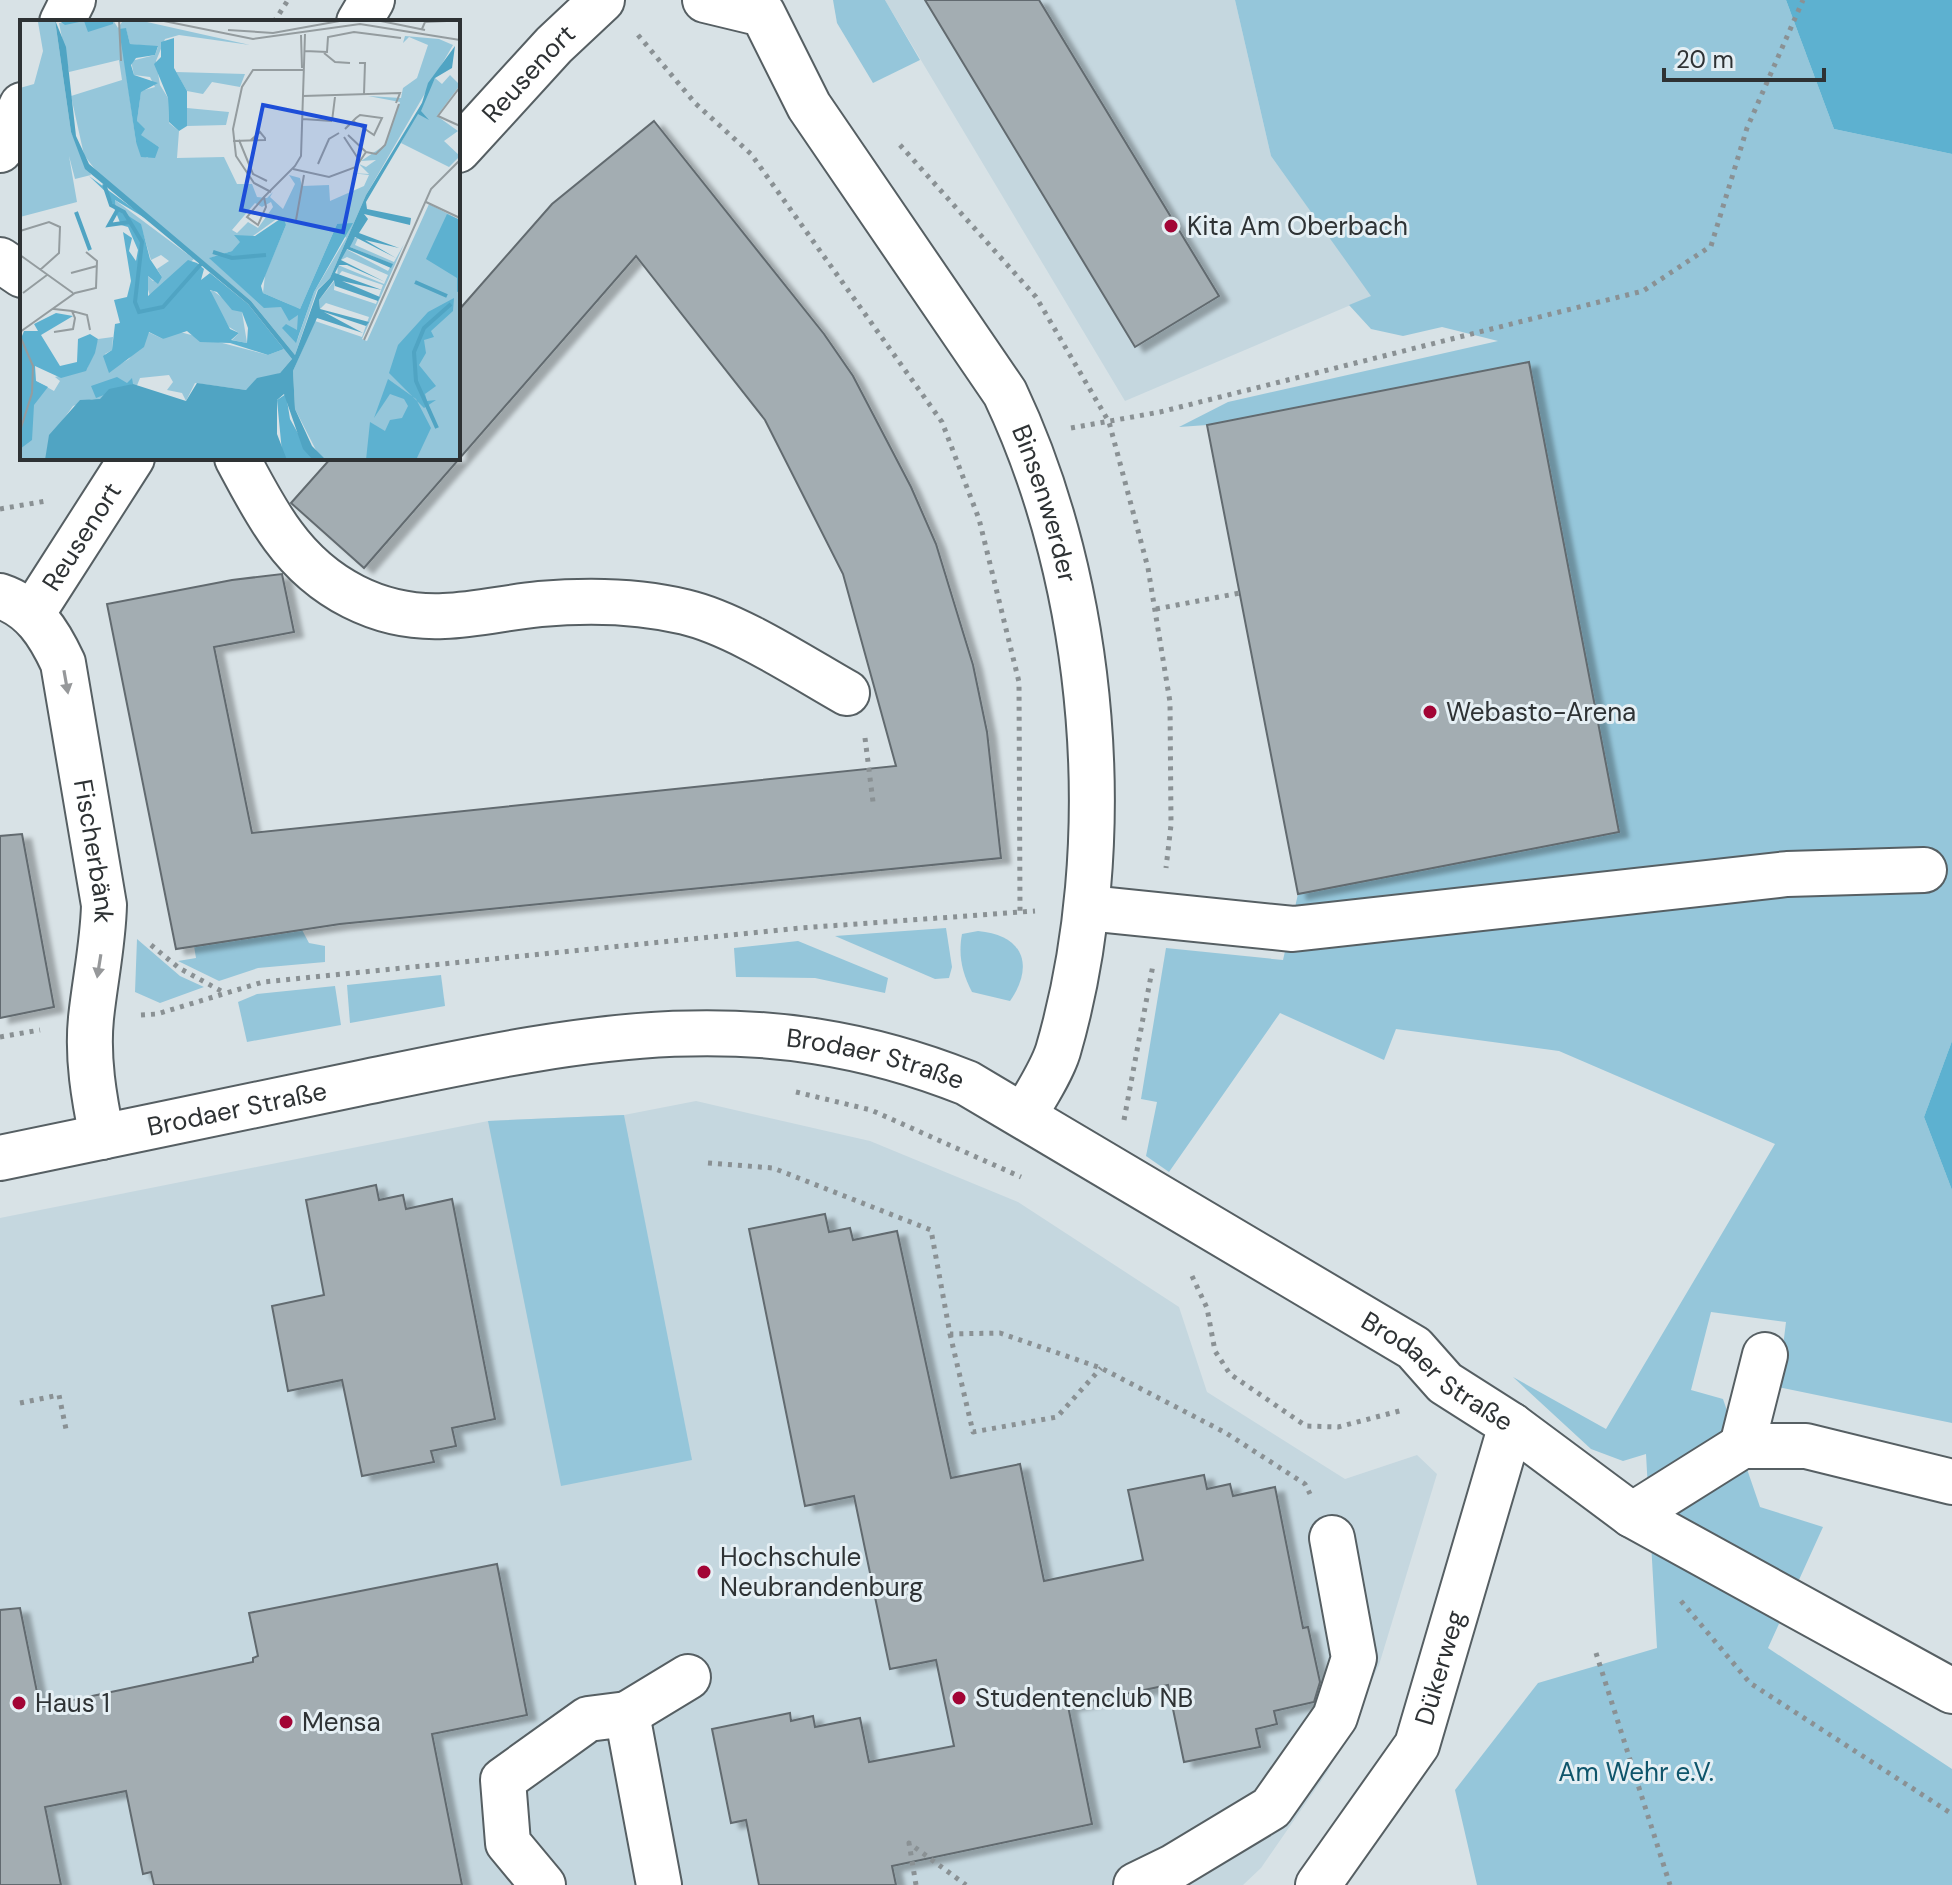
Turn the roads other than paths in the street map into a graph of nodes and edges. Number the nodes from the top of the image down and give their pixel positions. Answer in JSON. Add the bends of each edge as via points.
{"nodes":[{"id":1,"x":73,"y":0,"type":"edge"},
{"id":2,"x":372,"y":0,"type":"edge"},
{"id":3,"x":705,"y":0,"type":"edge"},
{"id":4,"x":615,"y":12,"type":"edge"},
{"id":5,"x":63,"y":20,"type":"edge"},
{"id":6,"x":360,"y":20,"type":"edge"},
{"id":7,"x":20,"y":109,"type":"edge"},
{"id":8,"x":460,"y":148,"type":"edge"},
{"id":9,"x":0,"y":150,"type":"edge"},
{"id":10,"x":0,"y":260,"type":"edge"},
{"id":11,"x":20,"y":274,"type":"edge"},
{"id":12,"x":130,"y":460,"type":"edge"},
{"id":13,"x":238,"y":460,"type":"edge"},
{"id":14,"x":16,"y":605,"type":"edge"},
{"id":15,"x":847,"y":693,"type":"road end"},
{"id":16,"x":1924,"y":870,"type":"dead end"},
{"id":17,"x":1088,"y":908,"type":"junction"},
{"id":18,"x":1024,"y":1116,"type":"junction"},
{"id":19,"x":102,"y":1137,"type":"junction"},
{"id":20,"x":0,"y":1158,"type":"edge"},
{"id":21,"x":1765,"y":1355,"type":"dead end"},
{"id":22,"x":1511,"y":1425,"type":"junction"},
{"id":23,"x":1742,"y":1446,"type":"junction"},
{"id":24,"x":1952,"y":1482,"type":"edge"},
{"id":25,"x":1632,"y":1515,"type":"junction"},
{"id":26,"x":1332,"y":1538,"type":"road end"},
{"id":27,"x":688,"y":1677,"type":"dead end"},
{"id":28,"x":1952,"y":1691,"type":"edge"},
{"id":29,"x":627,"y":1714,"type":"junction"},
{"id":30,"x":543,"y":1885,"type":"edge"},
{"id":31,"x":659,"y":1885,"type":"edge"},
{"id":32,"x":1136,"y":1885,"type":"edge"},
{"id":33,"x":1318,"y":1885,"type":"edge"}],
"edges":[{"from":1,"to":5,"type":"street"},
{"from":2,"to":6,"type":"street"},
{"from":3,"to":17,"type":"street","name":"Binsenwerder","via":[[763,14],[809,106],[1005,393],[1028,441],[1070,587],[1092,717]]},
{"from":4,"to":8,"type":"street","name":"Reusenort","via":[[554,45]]},
{"from":7,"to":9,"type":"street"},
{"from":10,"to":11,"type":"street"},
{"from":12,"to":14,"type":"street","name":"Reusenort"},
{"from":13,"to":15,"type":"street","via":[[283,537],[317,574],[358,601],[388,611],[442,616],[542,604],[614,603],[686,612],[768,647]]},
{"from":14,"to":19,"type":"street","name":"Fischerbänk","one_way":true,"via":[[50,636],[63,663],[104,905],[90,1059]]},
{"from":16,"to":17,"type":"street","via":[[1787,874],[1293,929]]},
{"from":17,"to":18,"type":"street","name":"Binsenwerder","via":[[1057,1054]]},
{"from":18,"to":19,"type":"street","name":"Brodaer Straße","via":[[967,1083],[916,1062],[807,1038],[765,1033],[632,1034],[521,1050]]},
{"from":18,"to":22,"type":"street","name":"Brodaer Straße","via":[[1414,1348],[1445,1383]]},
{"from":19,"to":20,"type":"street","name":"Brodaer Straße"},
{"from":21,"to":23,"type":"street"},
{"from":22,"to":25,"type":"street","name":"Brodaer Straße"},
{"from":22,"to":33,"type":"street","name":"Dükerweg","via":[[1417,1745]]},
{"from":23,"to":24,"type":"street","via":[[1806,1446]]},
{"from":23,"to":25,"type":"street"},
{"from":25,"to":28,"type":"street","name":"Brodaer Straße"},
{"from":26,"to":32,"type":"street","via":[[1354,1658],[1335,1717],[1271,1808]]},
{"from":27,"to":29,"type":"street"},
{"from":29,"to":30,"type":"street","via":[[588,1719],[503,1780],[508,1843]]},
{"from":29,"to":31,"type":"street"}]}
